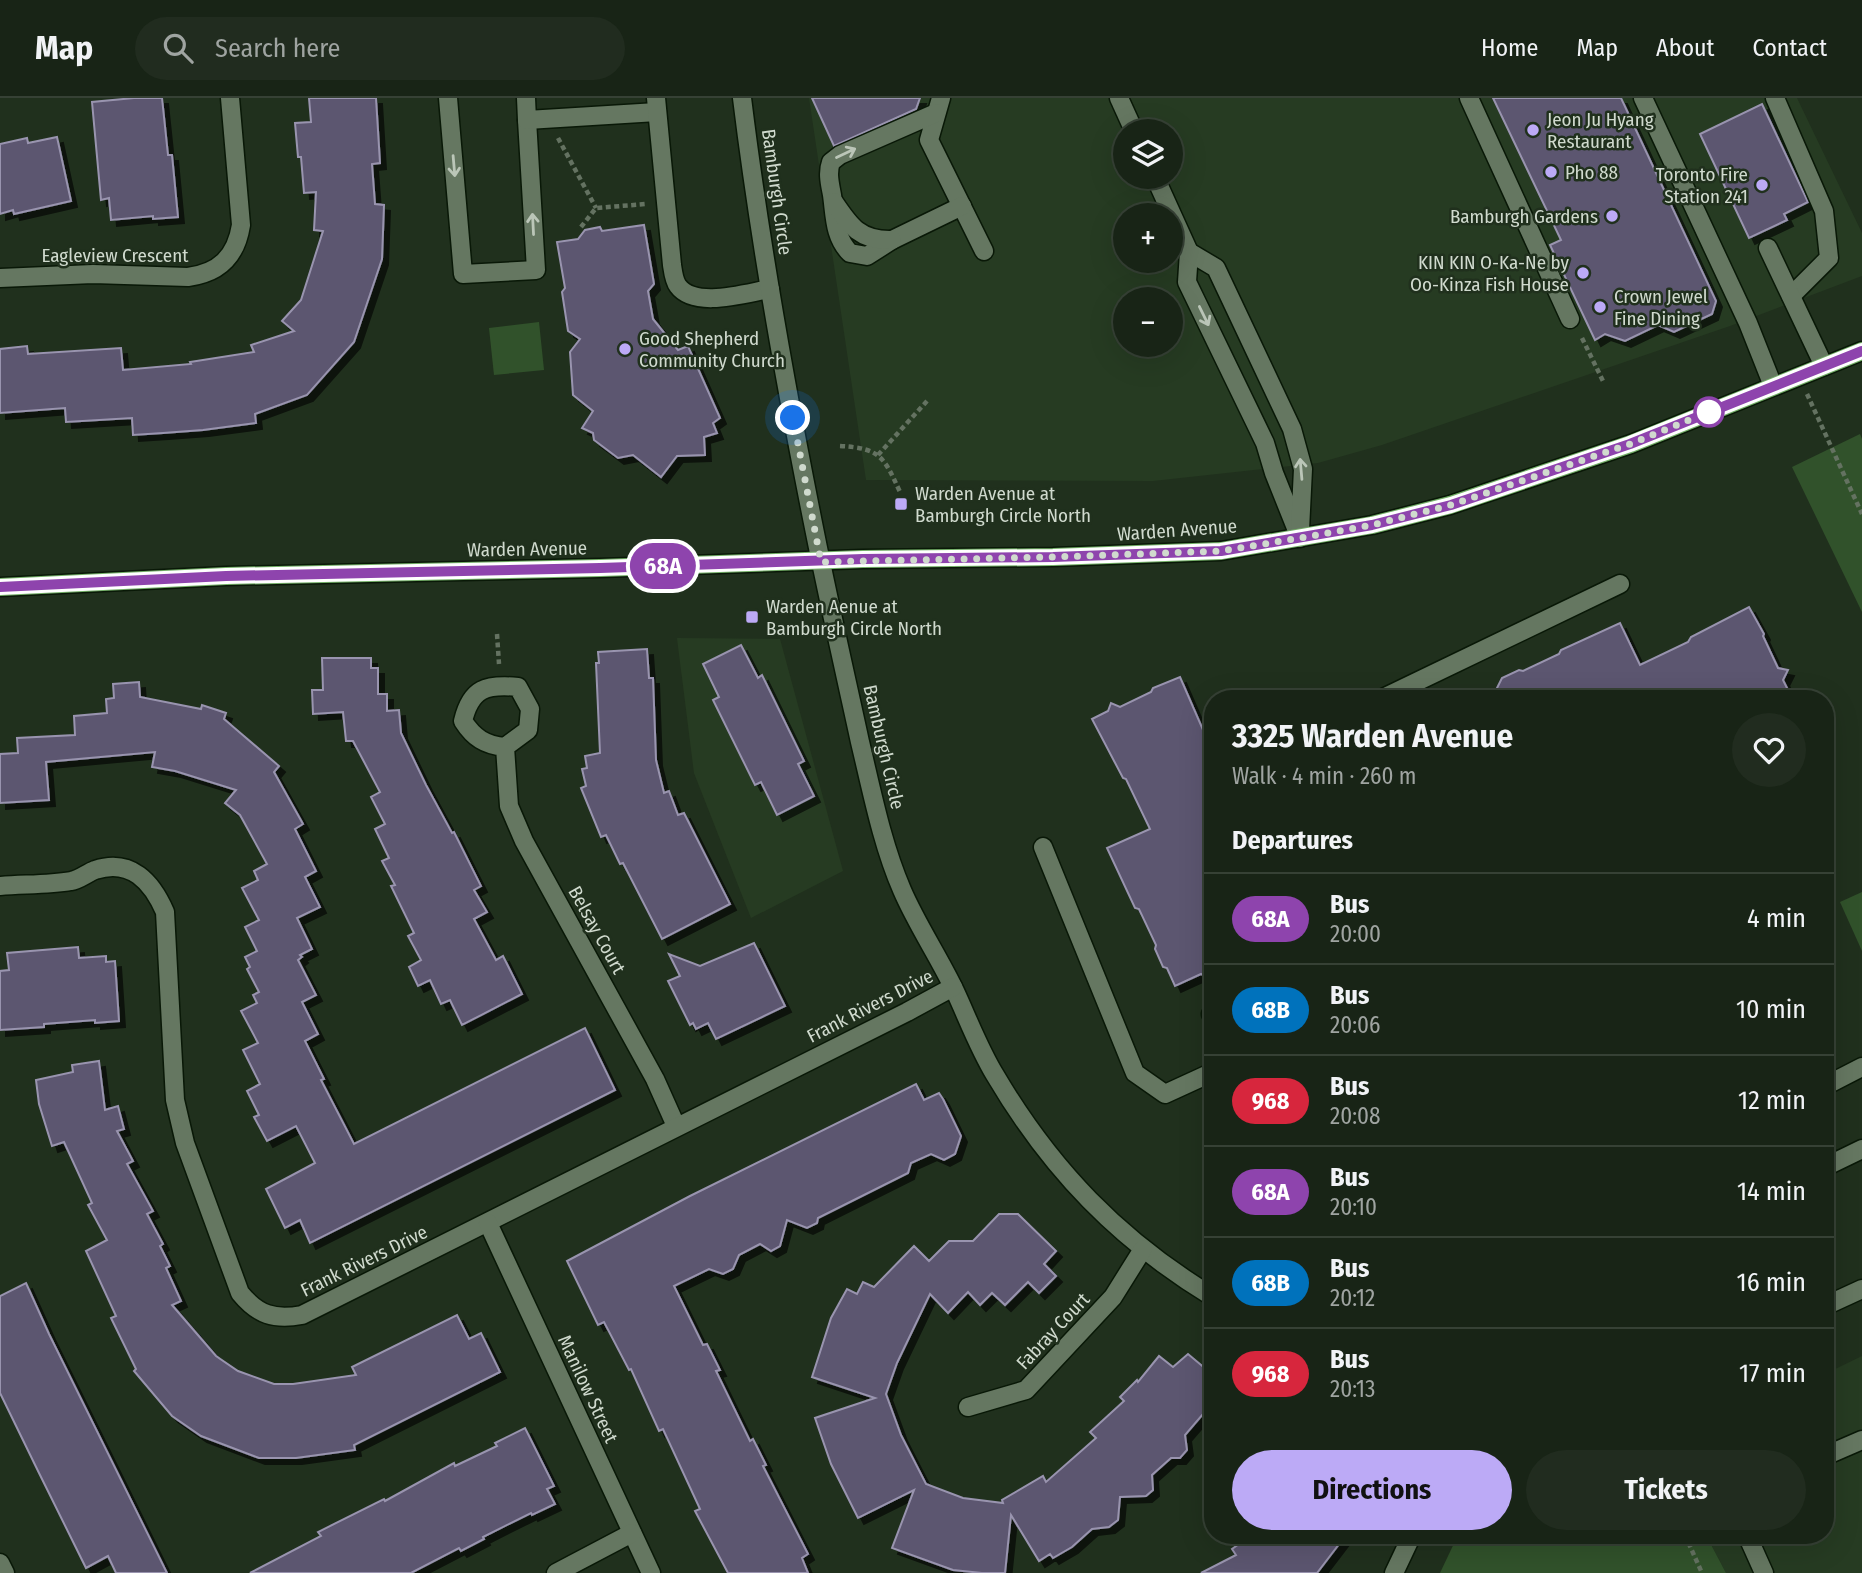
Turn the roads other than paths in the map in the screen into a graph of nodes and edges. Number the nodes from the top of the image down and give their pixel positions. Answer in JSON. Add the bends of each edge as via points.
{"nodes":[{"id":1,"x":230,"y":98,"type":"edge"},
{"id":2,"x":449,"y":98,"type":"edge"},
{"id":3,"x":526,"y":98,"type":"edge"},
{"id":4,"x":742,"y":98,"type":"edge"},
{"id":5,"x":1119,"y":98,"type":"edge"},
{"id":6,"x":1469,"y":98,"type":"edge"},
{"id":7,"x":1643,"y":98,"type":"edge"},
{"id":8,"x":1776,"y":98,"type":"edge"},
{"id":9,"x":657,"y":105,"type":"edge"},
{"id":10,"x":939,"y":105,"type":"edge"},
{"id":11,"x":595,"y":107,"type":"edge"},
{"id":12,"x":1129,"y":119,"type":"edge"},
{"id":13,"x":527,"y":120,"type":"junction"},
{"id":14,"x":1160,"y":189,"type":"edge"},
{"id":15,"x":962,"y":206,"type":"junction"},
{"id":16,"x":1768,"y":248,"type":"dead end"},
{"id":17,"x":984,"y":251,"type":"dead end"},
{"id":18,"x":1189,"y":252,"type":"junction"},
{"id":19,"x":0,"y":278,"type":"edge"},
{"id":20,"x":770,"y":289,"type":"junction"},
{"id":21,"x":1791,"y":296,"type":"junction"},
{"id":22,"x":1574,"y":325,"type":"road end"},
{"id":23,"x":1862,"y":351,"type":"edge"},
{"id":24,"x":1824,"y":366,"type":"junction"},
{"id":25,"x":1773,"y":386,"type":"junction"},
{"id":26,"x":1300,"y":538,"type":"junction"},
{"id":27,"x":821,"y":562,"type":"junction"},
{"id":28,"x":1620,"y":584,"type":"dead end"},
{"id":29,"x":0,"y":587,"type":"edge"},
{"id":30,"x":1400,"y":690,"type":"edge"},
{"id":31,"x":505,"y":747,"type":"junction"},
{"id":32,"x":1043,"y":847,"type":"dead end"},
{"id":33,"x":0,"y":886,"type":"edge"},
{"id":34,"x":953,"y":987,"type":"junction"},
{"id":35,"x":1862,"y":1067,"type":"edge"},
{"id":36,"x":1204,"y":1076,"type":"edge"},
{"id":37,"x":1834,"y":1081,"type":"edge"},
{"id":38,"x":676,"y":1126,"type":"junction"},
{"id":39,"x":1862,"y":1149,"type":"edge"},
{"id":40,"x":1834,"y":1160,"type":"edge"},
{"id":41,"x":488,"y":1223,"type":"junction"},
{"id":42,"x":1143,"y":1249,"type":"junction"},
{"id":43,"x":1862,"y":1289,"type":"edge"},
{"id":44,"x":1204,"y":1292,"type":"edge"},
{"id":45,"x":1834,"y":1302,"type":"edge"},
{"id":46,"x":968,"y":1407,"type":"dead end"},
{"id":47,"x":1862,"y":1440,"type":"edge"},
{"id":48,"x":1834,"y":1452,"type":"edge"},
{"id":49,"x":632,"y":1533,"type":"junction"},
{"id":50,"x":1408,"y":1544,"type":"edge"},
{"id":51,"x":1751,"y":1544,"type":"edge"},
{"id":52,"x":0,"y":1563,"type":"edge"},
{"id":53,"x":5,"y":1573,"type":"edge"},
{"id":54,"x":555,"y":1573,"type":"edge"},
{"id":55,"x":651,"y":1573,"type":"edge"},
{"id":56,"x":1394,"y":1573,"type":"edge"},
{"id":57,"x":1764,"y":1573,"type":"edge"}],
"edges":[{"from":1,"to":19,"type":"street","name":"Eagleview Crescent","via":[[241,225],[239,240],[225,262],[188,277],[93,274]]},
{"from":2,"to":13,"type":"street","one_way":true,"via":[[463,274],[536,270]]},
{"from":3,"to":13,"type":"street"},
{"from":4,"to":20,"type":"street","name":"Bamburgh Circle"},
{"from":5,"to":12,"type":"street"},
{"from":6,"to":22,"type":"street"},
{"from":7,"to":25,"type":"street"},
{"from":8,"to":21,"type":"street","via":[[1824,211],[1829,258]]},
{"from":9,"to":11,"type":"street"},
{"from":9,"to":20,"type":"street","via":[[676,285],[687,295],[702,299]]},
{"from":10,"to":15,"type":"street","via":[[929,140]]},
{"from":15,"to":10,"type":"street","one_way":true,"via":[[862,257],[850,253],[836,228],[828,174],[831,162]]},
{"from":11,"to":13,"type":"street"},
{"from":14,"to":18,"type":"street"},
{"from":15,"to":17,"type":"street"},
{"from":16,"to":21,"type":"street"},
{"from":18,"to":26,"type":"street","one_way":true,"via":[[1187,282],[1265,443]]},
{"from":26,"to":18,"type":"street","one_way":true,"via":[[1303,469],[1292,429],[1216,268]]},
{"from":20,"to":27,"type":"street","name":"Bamburgh Circle"},
{"from":21,"to":24,"type":"street"},
{"from":23,"to":24,"type":"main road","name":"Warden Avenue"},
{"from":24,"to":25,"type":"main road","name":"Warden Avenue"},
{"from":25,"to":26,"type":"main road","name":"Warden Avenue","via":[[1630,444],[1451,505]]},
{"from":26,"to":27,"type":"main road","name":"Warden Avenue","via":[[1221,551]]},
{"from":27,"to":29,"type":"main road","name":"Warden Avenue","via":[[226,576]]},
{"from":27,"to":34,"type":"street","name":"Bamburgh Circle","via":[[876,811],[902,889]]},
{"from":28,"to":30,"type":"street"},
{"from":31,"to":31,"type":"street","via":[[528,730],[530,709],[518,687],[482,689],[467,703],[463,721],[472,735],[489,746]]},
{"from":31,"to":38,"type":"street","name":"Belsay Court","via":[[509,806],[524,841]]},
{"from":32,"to":36,"type":"street","via":[[1135,1073],[1165,1094]]},
{"from":33,"to":41,"type":"street","name":"Frank Rivers Drive","via":[[73,881],[97,869],[118,868],[136,871],[156,892],[165,912],[175,1100],[240,1293],[250,1304],[269,1316],[302,1315]]},
{"from":34,"to":38,"type":"street","name":"Frank Rivers Drive"},
{"from":34,"to":42,"type":"street","name":"Bamburgh Circle","via":[[994,1073],[1043,1149],[1084,1197]]},
{"from":35,"to":37,"type":"street"},
{"from":38,"to":41,"type":"street","name":"Frank Rivers Drive"},
{"from":39,"to":40,"type":"street"},
{"from":41,"to":49,"type":"street","name":"Manilow Street"},
{"from":42,"to":44,"type":"street","name":"Bamburgh Circle"},
{"from":42,"to":46,"type":"street","name":"Fabray Court","via":[[1113,1297],[1026,1390]]},
{"from":43,"to":45,"type":"street"},
{"from":47,"to":48,"type":"street"},
{"from":49,"to":54,"type":"street"},
{"from":49,"to":55,"type":"street","name":"Manilow Street"},
{"from":50,"to":56,"type":"street"},
{"from":51,"to":57,"type":"street"},
{"from":52,"to":53,"type":"street"}]}
